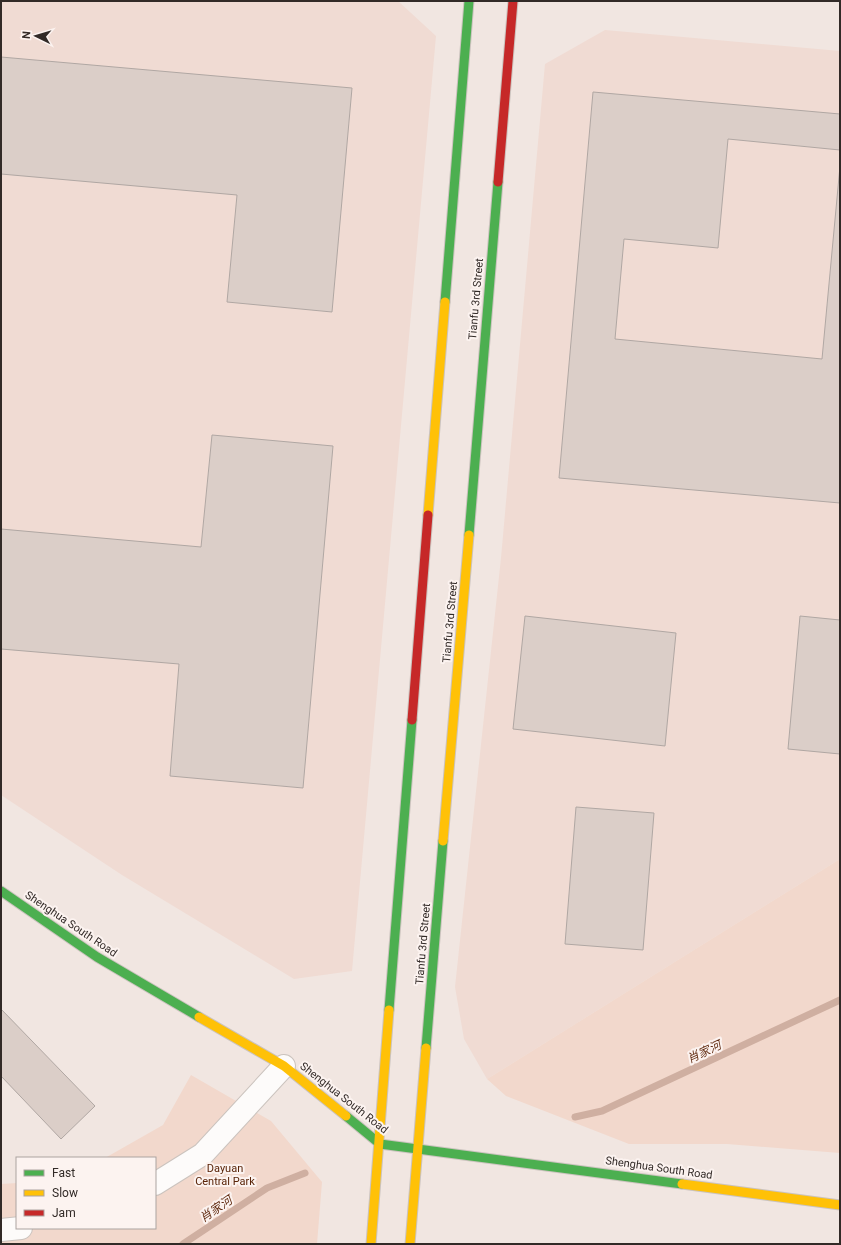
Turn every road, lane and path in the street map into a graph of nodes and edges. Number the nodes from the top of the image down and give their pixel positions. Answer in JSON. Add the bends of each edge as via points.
{"nodes":[{"id":1,"x":469,"y":1,"type":"edge"},
{"id":2,"x":513,"y":1,"type":"edge"},
{"id":3,"x":1,"y":891,"type":"edge"},
{"id":4,"x":284,"y":1066,"type":"junction"},
{"id":5,"x":380,"y":1144,"type":"junction"},
{"id":6,"x":418,"y":1148,"type":"junction"},
{"id":7,"x":156,"y":1183,"type":"edge"},
{"id":8,"x":840,"y":1205,"type":"edge"},
{"id":9,"x":16,"y":1228,"type":"edge"},
{"id":10,"x":1,"y":1230,"type":"edge"},
{"id":11,"x":372,"y":1244,"type":"edge"},
{"id":12,"x":410,"y":1244,"type":"edge"}],
"edges":[{"from":1,"to":5,"type":"street"},
{"from":2,"to":6,"type":"street","name":"Tianfu 3rd Street"},
{"from":3,"to":4,"type":"street","name":"Shenghua South Road","via":[[97,957]]},
{"from":4,"to":5,"type":"street","name":"Shenghua South Road"},
{"from":4,"to":7,"type":"street","via":[[204,1154]]},
{"from":5,"to":6,"type":"street","name":"Shenghua South Road"},
{"from":5,"to":11,"type":"street"},
{"from":6,"to":8,"type":"street","name":"Shenghua South Road"},
{"from":6,"to":12,"type":"street","name":"Tianfu 3rd Street"},
{"from":9,"to":10,"type":"street"}]}
